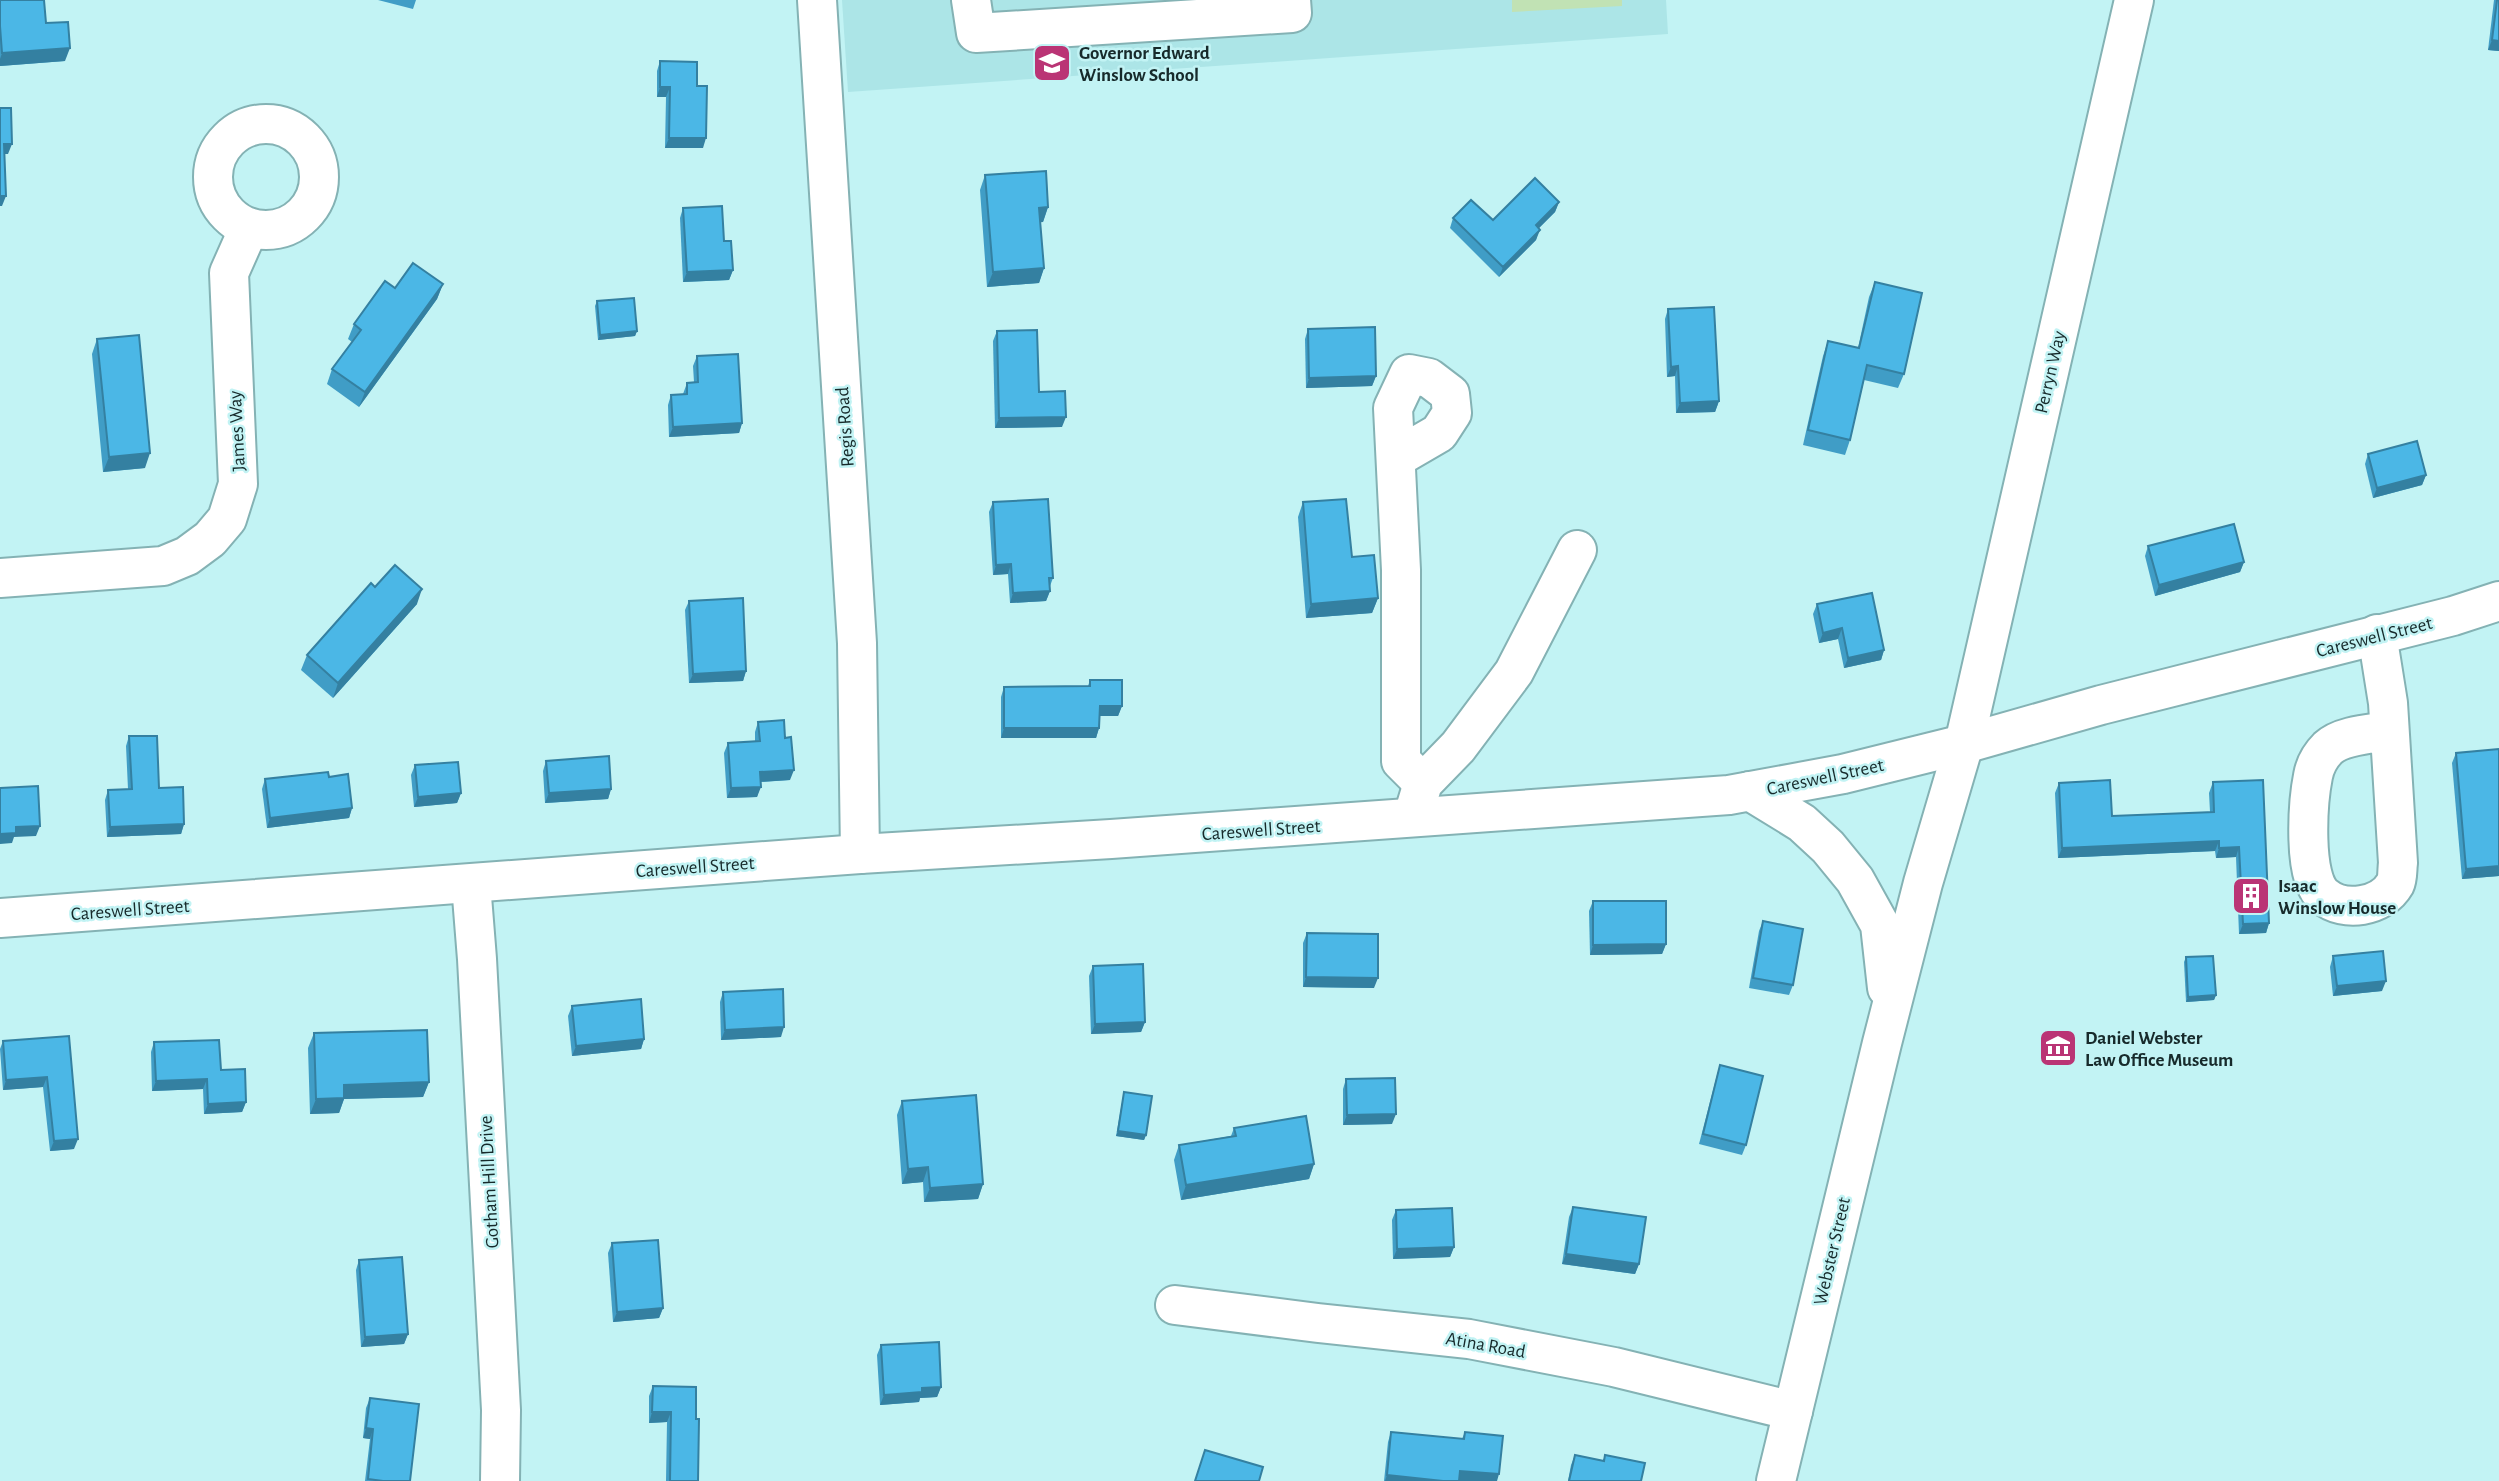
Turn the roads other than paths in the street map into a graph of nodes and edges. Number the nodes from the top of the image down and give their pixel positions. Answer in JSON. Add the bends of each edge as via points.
{"nodes":[{"id":1,"x":817,"y":0,"type":"edge"},
{"id":2,"x":971,"y":0,"type":"edge"},
{"id":3,"x":1291,"y":0,"type":"edge"},
{"id":4,"x":2134,"y":0,"type":"edge"},
{"id":5,"x":248,"y":228,"type":"dead end"},
{"id":6,"x":1396,"y":458,"type":"dead end"},
{"id":7,"x":1577,"y":550,"type":"dead end"},
{"id":8,"x":0,"y":578,"type":"edge"},
{"id":9,"x":2499,"y":601,"type":"edge"},
{"id":10,"x":2377,"y":634,"type":"junction"},
{"id":11,"x":2389,"y":731,"type":"dead end"},
{"id":12,"x":1964,"y":744,"type":"junction"},
{"id":13,"x":1750,"y":791,"type":"junction"},
{"id":14,"x":1417,"y":801,"type":"junction"},
{"id":15,"x":860,"y":854,"type":"junction"},
{"id":16,"x":471,"y":884,"type":"junction"},
{"id":17,"x":0,"y":918,"type":"edge"},
{"id":18,"x":1888,"y":1021,"type":"junction"},
{"id":19,"x":1175,"y":1305,"type":"dead end"},
{"id":20,"x":1793,"y":1411,"type":"junction"},
{"id":21,"x":499,"y":1481,"type":"edge"},
{"id":22,"x":1776,"y":1481,"type":"edge"}],
"edges":[{"from":1,"to":15,"type":"street","name":"Regis Road","via":[[857,643]]},
{"from":2,"to":3,"type":"street","via":[[976,33],[1292,13]]},
{"from":4,"to":12,"type":"street","name":"Perryn Way"},
{"from":5,"to":8,"type":"street","name":"James Way","via":[[229,272],[238,484],[226,519],[210,539],[163,566]]},
{"from":6,"to":14,"type":"street","via":[[1401,761]]},
{"from":7,"to":14,"type":"street","via":[[1514,672]]},
{"from":9,"to":10,"type":"street","name":"Careswell Street"},
{"from":10,"to":11,"type":"street"},
{"from":10,"to":12,"type":"street","name":"Careswell Street"},
{"from":12,"to":13,"type":"street","name":"Careswell Street"},
{"from":12,"to":18,"type":"street","name":"Webster Street"},
{"from":13,"to":14,"type":"street","name":"Careswell Street","via":[[1702,797]]},
{"from":13,"to":18,"type":"street","name":"Webster Street","via":[[1802,823],[1855,880],[1880,925]]},
{"from":14,"to":15,"type":"street","name":"Careswell Street","via":[[1111,839]]},
{"from":15,"to":16,"type":"street","name":"Careswell Street"},
{"from":16,"to":17,"type":"street","name":"Careswell Street"},
{"from":16,"to":21,"type":"street","name":"Gotham Hill Drive","via":[[501,1410]]},
{"from":18,"to":20,"type":"street","name":"Webster Street"},
{"from":19,"to":20,"type":"street","name":"Atina Road","via":[[1469,1339],[1614,1367]]},
{"from":20,"to":22,"type":"street","name":"Webster Street"}]}
